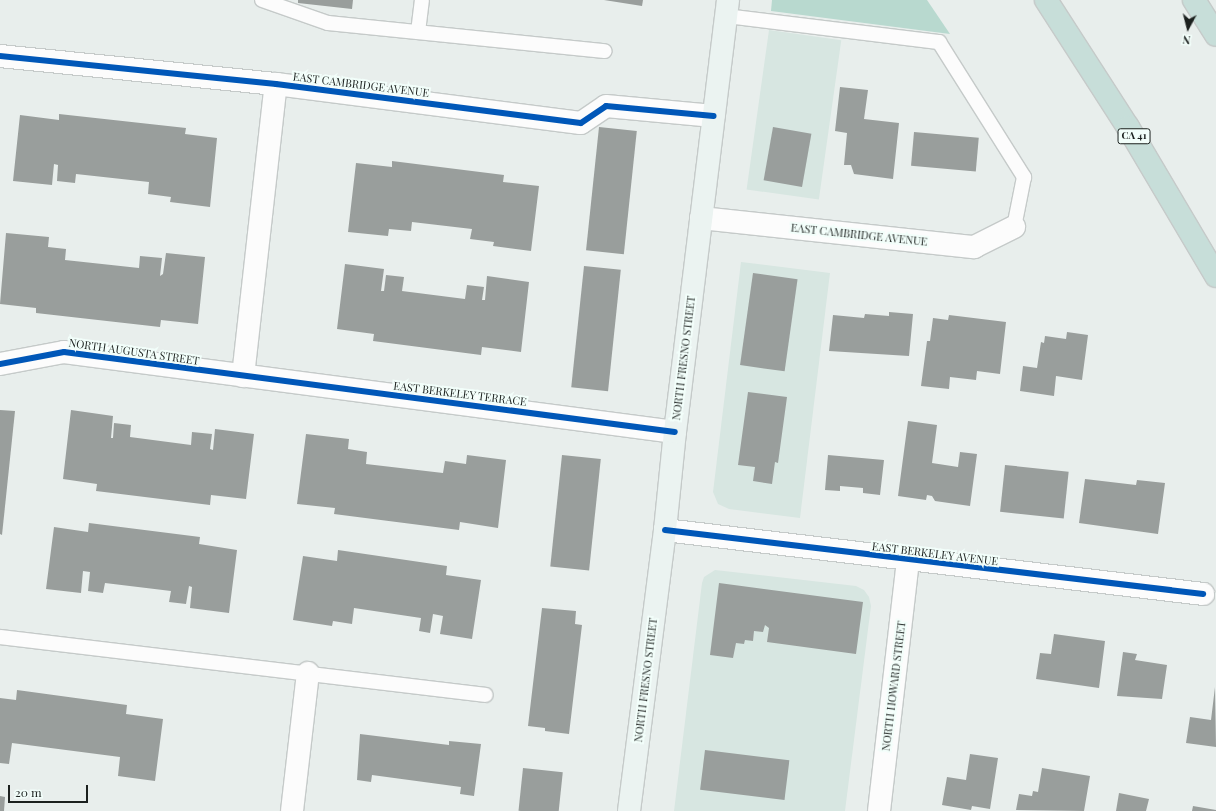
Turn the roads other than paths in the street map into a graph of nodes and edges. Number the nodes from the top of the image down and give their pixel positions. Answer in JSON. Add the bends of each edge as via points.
{"nodes":[{"id":1,"x":262,"y":0,"type":"edge"},
{"id":2,"x":422,"y":0,"type":"edge"},
{"id":3,"x":1046,"y":0,"type":"edge"},
{"id":4,"x":1194,"y":0,"type":"edge"},
{"id":5,"x":727,"y":8,"type":"edge"},
{"id":6,"x":418,"y":32,"type":"junction"},
{"id":7,"x":1216,"y":35,"type":"edge"},
{"id":8,"x":605,"y":51,"type":"dead end"},
{"id":9,"x":0,"y":56,"type":"edge"},
{"id":10,"x":276,"y":84,"type":"junction"},
{"id":11,"x":714,"y":116,"type":"junction"},
{"id":12,"x":701,"y":218,"type":"junction"},
{"id":13,"x":1014,"y":227,"type":"joint"},
{"id":14,"x":1216,"y":276,"type":"edge"},
{"id":15,"x":0,"y":364,"type":"edge"},
{"id":16,"x":243,"y":376,"type":"junction"},
{"id":17,"x":675,"y":432,"type":"junction"},
{"id":18,"x":665,"y":530,"type":"junction"},
{"id":19,"x":908,"y":561,"type":"junction"},
{"id":20,"x":1203,"y":594,"type":"dead end"},
{"id":21,"x":0,"y":637,"type":"edge"},
{"id":22,"x":308,"y":673,"type":"junction"},
{"id":23,"x":486,"y":695,"type":"dead end"},
{"id":24,"x":292,"y":811,"type":"edge"},
{"id":25,"x":629,"y":811,"type":"edge"},
{"id":26,"x":880,"y":811,"type":"edge"}],
"edges":[{"from":1,"to":6,"type":"lane","via":[[328,23]]},
{"from":2,"to":6,"type":"lane"},
{"from":3,"to":14,"type":"highway","number":"CA 41","via":[[1128,127]]},
{"from":4,"to":7,"type":"highway"},
{"from":5,"to":11,"type":"main road","name":"NORTH FRESNO STREET"},
{"from":5,"to":13,"type":"lane","via":[[939,42],[1024,177]]},
{"from":6,"to":8,"type":"lane"},
{"from":9,"to":10,"type":"street","name":"EAST CAMBRIDGE AVENUE"},
{"from":10,"to":11,"type":"street","name":"EAST CAMBRIDGE AVENUE","via":[[581,123],[606,106]]},
{"from":10,"to":16,"type":"street"},
{"from":11,"to":12,"type":"main road","name":"NORTH FRESNO STREET"},
{"from":12,"to":13,"type":"street","name":"EAST CAMBRIDGE AVENUE","via":[[974,247]]},
{"from":12,"to":17,"type":"main road","name":"NORTH FRESNO STREET"},
{"from":15,"to":16,"type":"street","name":"NORTH AUGUSTA STREET","via":[[64,352]]},
{"from":16,"to":17,"type":"street","name":"EAST BERKELEY TERRACE"},
{"from":17,"to":18,"type":"main road","name":"NORTH FRESNO STREET"},
{"from":18,"to":19,"type":"street","name":"EAST BERKELEY AVENUE"},
{"from":18,"to":25,"type":"main road","name":"NORTH FRESNO STREET"},
{"from":19,"to":20,"type":"street","name":"EAST BERKELEY AVENUE"},
{"from":19,"to":26,"type":"street","name":"NORTH HOWARD STREET"},
{"from":21,"to":22,"type":"lane"},
{"from":22,"to":23,"type":"lane"},
{"from":22,"to":24,"type":"street"}]}
